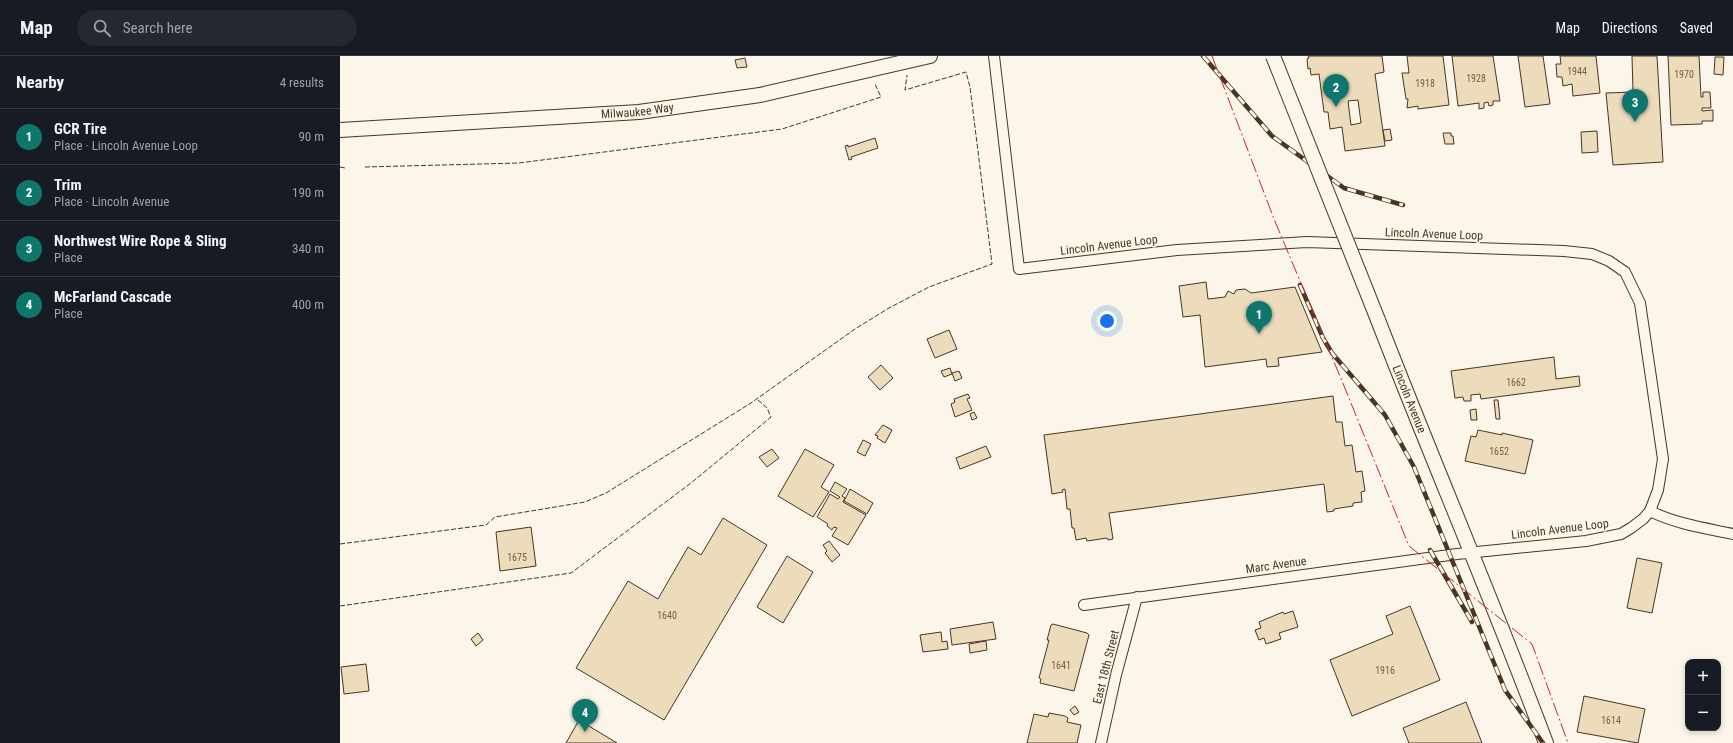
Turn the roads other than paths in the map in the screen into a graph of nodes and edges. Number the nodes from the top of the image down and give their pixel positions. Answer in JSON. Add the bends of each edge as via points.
{"nodes":[{"id":1,"x":930,"y":56,"type":"edge"},
{"id":2,"x":994,"y":56,"type":"edge"},
{"id":3,"x":1273,"y":56,"type":"edge"},
{"id":4,"x":340,"y":130,"type":"edge"},
{"id":5,"x":1650,"y":511,"type":"junction"},
{"id":6,"x":1733,"y":534,"type":"edge"},
{"id":7,"x":1472,"y":552,"type":"junction"},
{"id":8,"x":1137,"y":597,"type":"junction"},
{"id":9,"x":1084,"y":605,"type":"dead end"},
{"id":10,"x":1101,"y":743,"type":"edge"},
{"id":11,"x":1546,"y":743,"type":"edge"}],
"edges":[{"from":1,"to":4,"type":"street","name":"Milwaukee Way","via":[[760,95],[640,112]]},
{"from":2,"to":5,"type":"street","name":"Lincoln Avenue Loop","via":[[1019,269],[1177,250],[1307,242],[1564,251],[1592,254],[1625,272],[1640,303],[1663,459],[1658,490]]},
{"from":3,"to":7,"type":"street","name":"Lincoln Avenue","bridge":true,"via":[[1431,456]]},
{"from":5,"to":6,"type":"street","via":[[1680,522]]},
{"from":5,"to":7,"type":"street","name":"Lincoln Avenue Loop","via":[[1621,534],[1586,541]]},
{"from":7,"to":8,"type":"street","name":"Marc Avenue"},
{"from":7,"to":11,"type":"street","name":"Lincoln Avenue"},
{"from":8,"to":9,"type":"street","name":"Marc Avenue"},
{"from":8,"to":10,"type":"street","name":"East 18th Street"}]}
